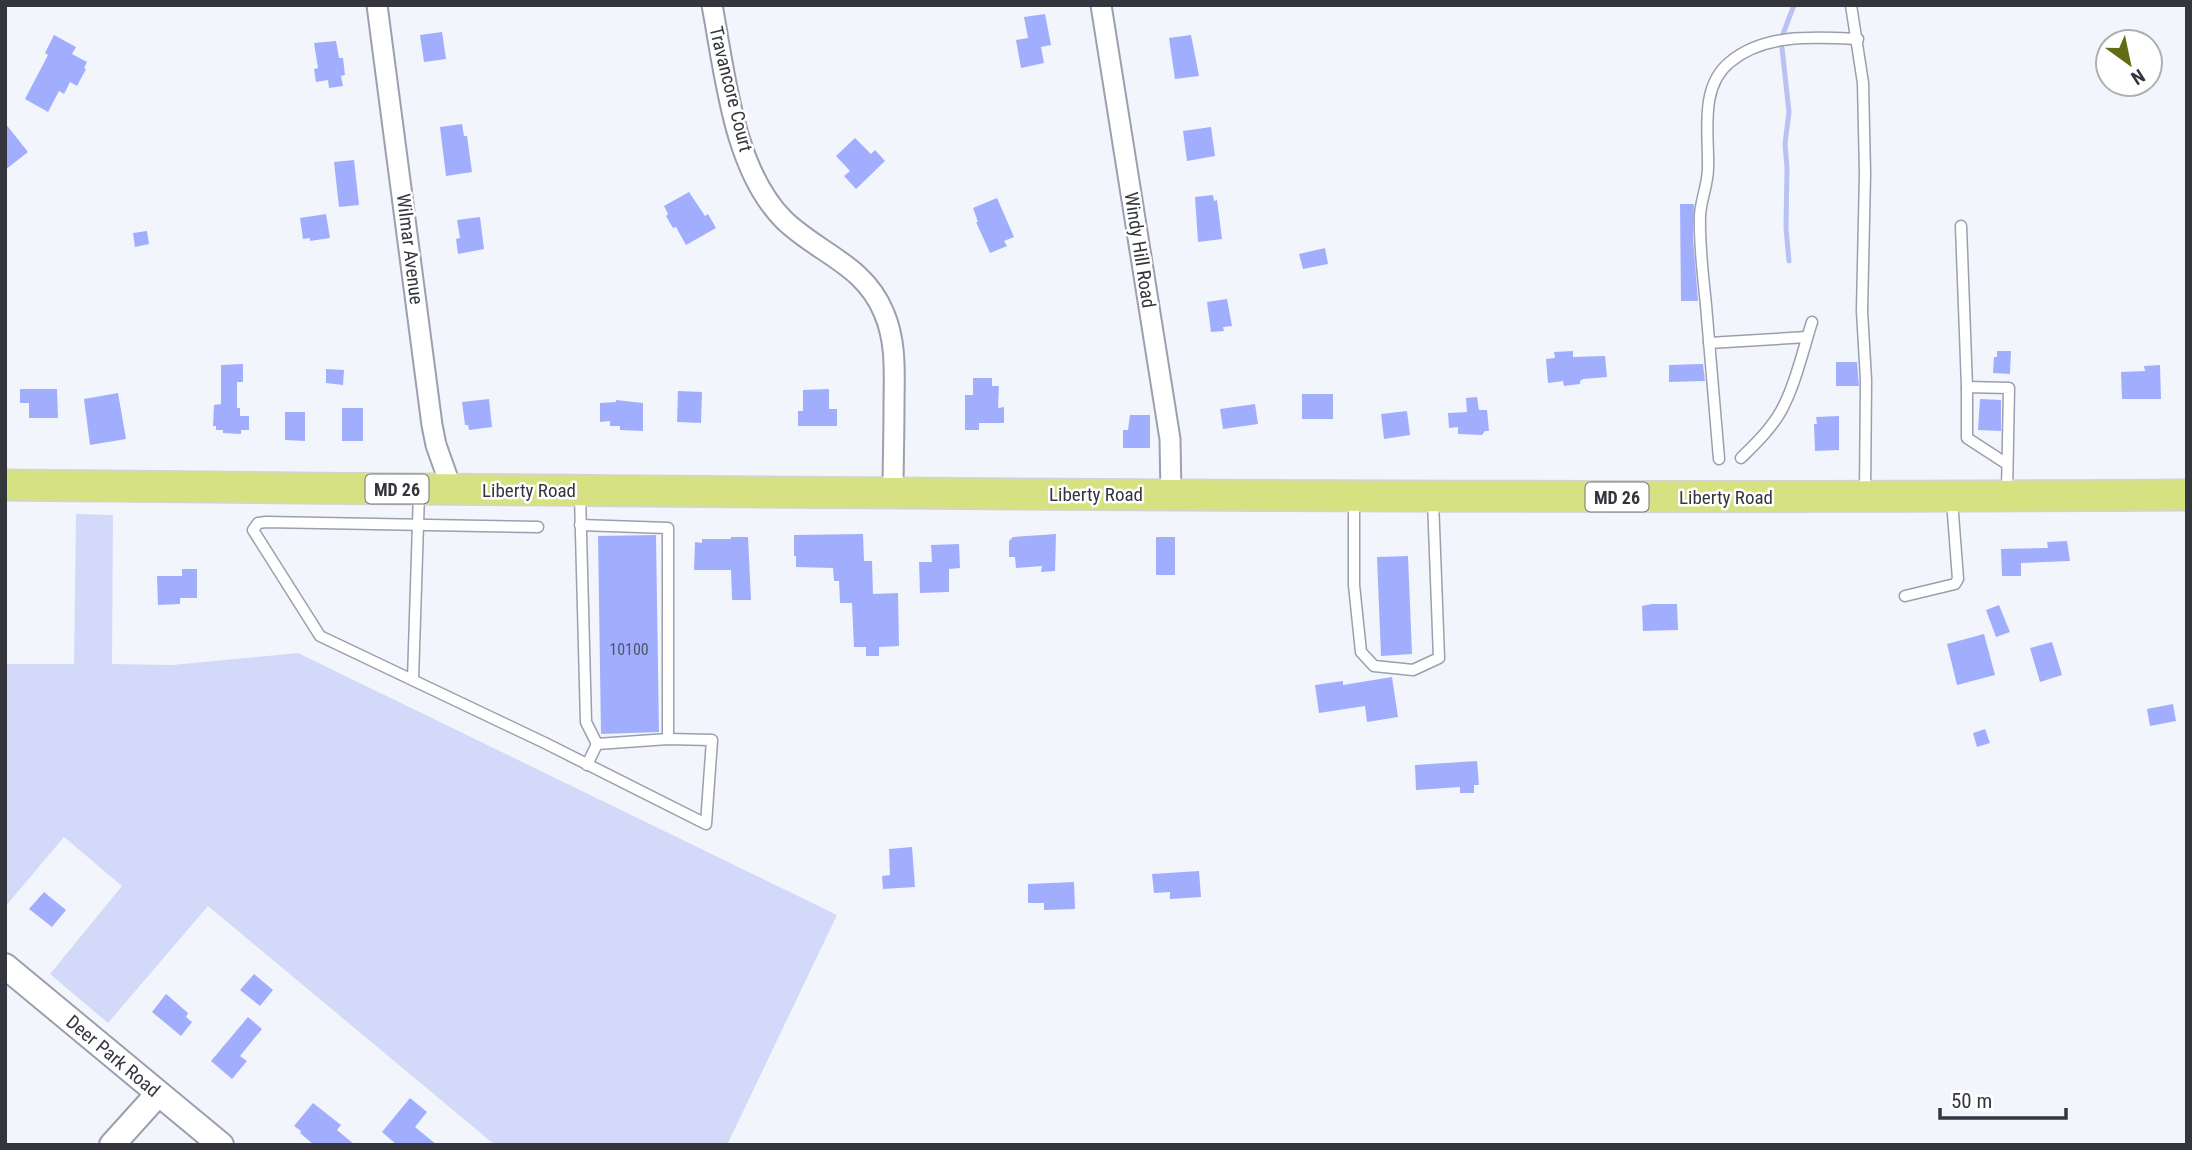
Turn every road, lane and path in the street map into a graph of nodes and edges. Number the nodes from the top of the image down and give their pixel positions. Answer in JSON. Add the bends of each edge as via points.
{"nodes":[{"id":1,"x":377,"y":5,"type":"edge"},
{"id":2,"x":712,"y":5,"type":"edge"},
{"id":3,"x":1101,"y":5,"type":"edge"},
{"id":4,"x":1851,"y":5,"type":"edge"},
{"id":5,"x":1858,"y":39,"type":"junction"},
{"id":6,"x":1961,"y":226,"type":"dead end"},
{"id":7,"x":1812,"y":322,"type":"dead end"},
{"id":8,"x":1807,"y":337,"type":"junction"},
{"id":9,"x":1709,"y":343,"type":"junction"},
{"id":10,"x":1967,"y":387,"type":"junction"},
{"id":11,"x":1741,"y":458,"type":"dead end"},
{"id":12,"x":1719,"y":459,"type":"dead end"},
{"id":13,"x":2007,"y":464,"type":"junction"},
{"id":14,"x":5,"y":485,"type":"edge"},
{"id":15,"x":419,"y":489,"type":"junction"},
{"id":16,"x":452,"y":490,"type":"junction"},
{"id":17,"x":580,"y":491,"type":"junction"},
{"id":18,"x":893,"y":493,"type":"junction"},
{"id":19,"x":1171,"y":494,"type":"junction"},
{"id":20,"x":1354,"y":495,"type":"junction"},
{"id":21,"x":2187,"y":495,"type":"edge"},
{"id":22,"x":1433,"y":496,"type":"junction"},
{"id":23,"x":2007,"y":496,"type":"junction"},
{"id":24,"x":1952,"y":497,"type":"junction"},
{"id":25,"x":1864,"y":498,"type":"junction"},
{"id":26,"x":418,"y":524,"type":"junction"},
{"id":27,"x":580,"y":525,"type":"junction"},
{"id":28,"x":538,"y":527,"type":"dead end"},
{"id":29,"x":1905,"y":596,"type":"dead end"},
{"id":30,"x":413,"y":680,"type":"junction"},
{"id":31,"x":668,"y":739,"type":"junction"},
{"id":32,"x":597,"y":744,"type":"junction"},
{"id":33,"x":587,"y":765,"type":"junction"},
{"id":34,"x":5,"y":966,"type":"edge"},
{"id":35,"x":158,"y":1094,"type":"junction"},
{"id":36,"x":112,"y":1145,"type":"edge"},
{"id":37,"x":221,"y":1145,"type":"edge"}],
"edges":[{"from":1,"to":16,"type":"street","name":"Wilmar Avenue","via":[[432,425]]},
{"from":2,"to":18,"type":"street","name":"Travancore Court","via":[[740,140],[769,201],[803,235],[848,265],[877,297],[885,314],[894,361]]},
{"from":3,"to":19,"type":"street","name":"Windy Hill Road","via":[[1170,439]]},
{"from":4,"to":5,"type":"lane"},
{"from":5,"to":9,"type":"lane","via":[[1796,38],[1769,43],[1729,63],[1716,78],[1708,98],[1708,172],[1700,213]]},
{"from":5,"to":25,"type":"lane","via":[[1865,161]]},
{"from":6,"to":10,"type":"lane"},
{"from":7,"to":8,"type":"lane"},
{"from":8,"to":9,"type":"lane"},
{"from":8,"to":11,"type":"lane","via":[[1780,413]]},
{"from":9,"to":12,"type":"lane"},
{"from":10,"to":13,"type":"lane","via":[[1967,438]]},
{"from":10,"to":13,"type":"lane","via":[[2009,388]]},
{"from":13,"to":23,"type":"lane"},
{"from":14,"to":15,"type":"main road","name":"Liberty Road","number":"MD 26"},
{"from":15,"to":16,"type":"main road","name":"Liberty Road","number":"MD 26"},
{"from":15,"to":26,"type":"lane"},
{"from":16,"to":17,"type":"main road","name":"Liberty Road","number":"MD 26"},
{"from":17,"to":18,"type":"main road","name":"Liberty Road","number":"MD 26"},
{"from":17,"to":27,"type":"lane"},
{"from":18,"to":19,"type":"main road","name":"Liberty Road","number":"MD 26"},
{"from":19,"to":20,"type":"main road","name":"Liberty Road","number":"MD 26"},
{"from":20,"to":22,"type":"main road","name":"Liberty Road","number":"MD 26"},
{"from":20,"to":22,"type":"lane","via":[[1354,586],[1361,652],[1374,666],[1413,670],[1439,658]]},
{"from":21,"to":23,"type":"main road","name":"Liberty Road","number":"MD 26"},
{"from":22,"to":25,"type":"main road","name":"Liberty Road","number":"MD 26"},
{"from":23,"to":24,"type":"main road","name":"Liberty Road","number":"MD 26"},
{"from":24,"to":25,"type":"main road","name":"Liberty Road","number":"MD 26"},
{"from":24,"to":29,"type":"lane","via":[[1958,579],[1955,584]]},
{"from":26,"to":28,"type":"lane"},
{"from":26,"to":30,"type":"lane"},
{"from":26,"to":30,"type":"lane","via":[[266,522],[253,530],[320,636]]},
{"from":27,"to":31,"type":"lane","via":[[668,528]]},
{"from":27,"to":32,"type":"lane","via":[[586,722]]},
{"from":30,"to":33,"type":"lane"},
{"from":31,"to":32,"type":"lane"},
{"from":31,"to":33,"type":"lane","via":[[712,740],[706,824]]},
{"from":32,"to":33,"type":"lane"},
{"from":34,"to":35,"type":"street","name":"Deer Park Road"},
{"from":35,"to":36,"type":"street"},
{"from":35,"to":37,"type":"street","name":"Deer Park Road"}]}
